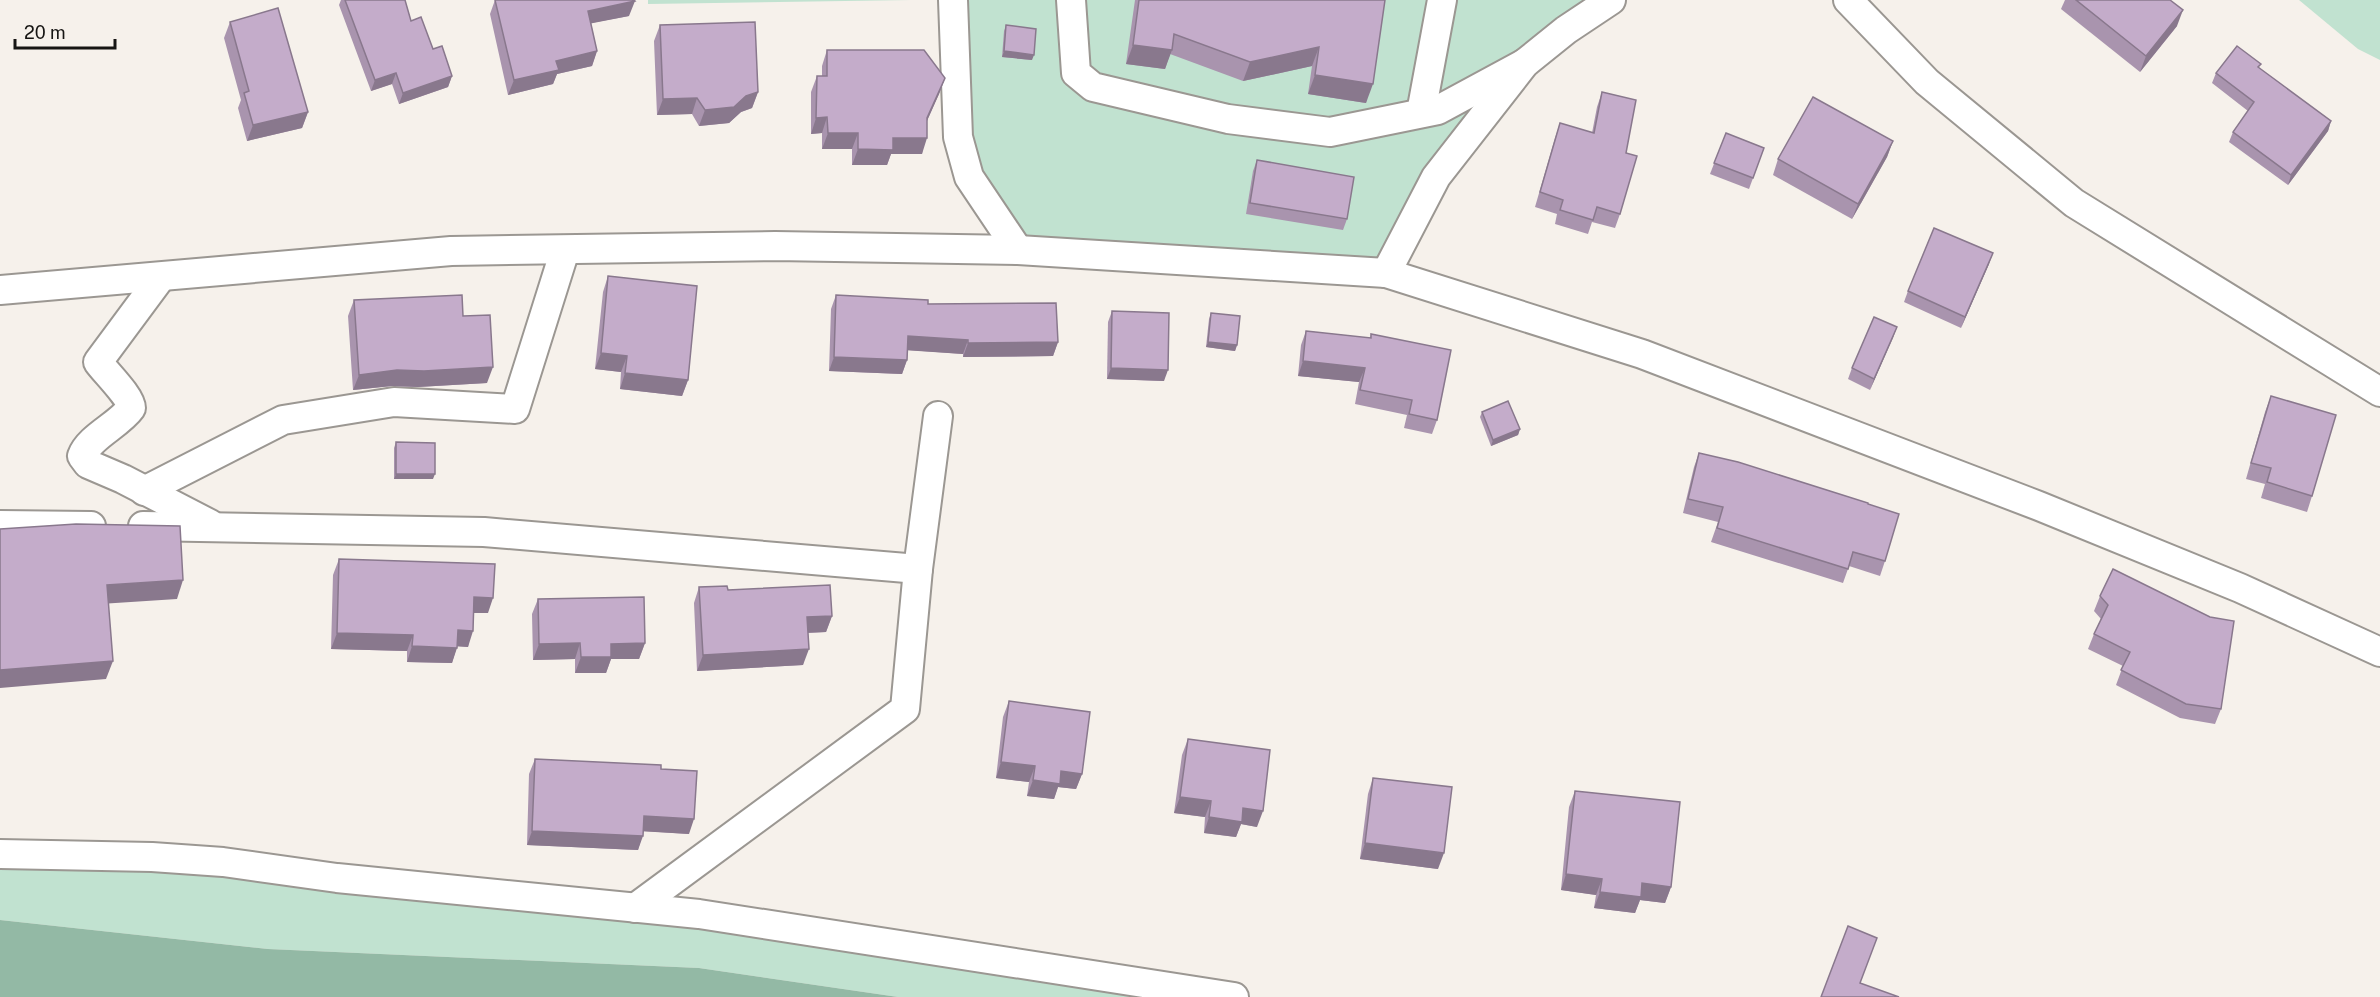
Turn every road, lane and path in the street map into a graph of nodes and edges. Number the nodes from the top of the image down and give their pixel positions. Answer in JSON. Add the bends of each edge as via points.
{"nodes":[{"id":1,"x":953,"y":0,"type":"edge"},
{"id":2,"x":1071,"y":0,"type":"edge"},
{"id":3,"x":1442,"y":0,"type":"edge"},
{"id":4,"x":1611,"y":0,"type":"edge"},
{"id":5,"x":1848,"y":0,"type":"edge"},
{"id":6,"x":1525,"y":63,"type":"junction"},
{"id":7,"x":1421,"y":113,"type":"junction"},
{"id":8,"x":566,"y":250,"type":"junction"},
{"id":9,"x":1018,"y":250,"type":"junction"},
{"id":10,"x":1386,"y":273,"type":"junction"},
{"id":11,"x":161,"y":277,"type":"junction"},
{"id":12,"x":0,"y":290,"type":"edge"},
{"id":13,"x":2380,"y":392,"type":"edge"},
{"id":14,"x":938,"y":416,"type":"dead end"},
{"id":15,"x":144,"y":490,"type":"junction"},
{"id":16,"x":0,"y":525,"type":"edge"},
{"id":17,"x":217,"y":527,"type":"junction"},
{"id":18,"x":918,"y":569,"type":"junction"},
{"id":19,"x":2380,"y":652,"type":"edge"},
{"id":20,"x":0,"y":854,"type":"edge"},
{"id":21,"x":635,"y":908,"type":"junction"},
{"id":22,"x":1234,"y":997,"type":"edge"}],
"edges":[{"from":1,"to":9,"type":"street","via":[[958,137],[969,177]]},
{"from":2,"to":7,"type":"street","via":[[1076,73],[1094,87],[1228,119],[1330,132]]},
{"from":3,"to":7,"type":"street"},
{"from":4,"to":6,"type":"street"},
{"from":5,"to":13,"type":"street","via":[[1927,82],[2074,203]]},
{"from":6,"to":7,"type":"street","via":[[1438,110]]},
{"from":6,"to":10,"type":"street","via":[[1436,177]]},
{"from":8,"to":9,"type":"street","via":[[775,246]]},
{"from":8,"to":11,"type":"street","via":[[451,251]]},
{"from":8,"to":15,"type":"street","via":[[515,409],[394,402],[283,420]]},
{"from":9,"to":10,"type":"street"},
{"from":10,"to":19,"type":"street","via":[[1642,354],[2050,510],[2240,588]]},
{"from":11,"to":12,"type":"street"},
{"from":11,"to":15,"type":"street","via":[[98,362],[128,397],[131,408],[82,456],[88,464]]},
{"from":14,"to":18,"type":"street"},
{"from":15,"to":17,"type":"street"},
{"from":16,"to":17,"type":"street"},
{"from":17,"to":18,"type":"street","via":[[484,532]]},
{"from":18,"to":21,"type":"street","via":[[904,709]]},
{"from":20,"to":21,"type":"street","via":[[223,862],[337,878]]},
{"from":21,"to":22,"type":"street","via":[[723,918]]}]}
